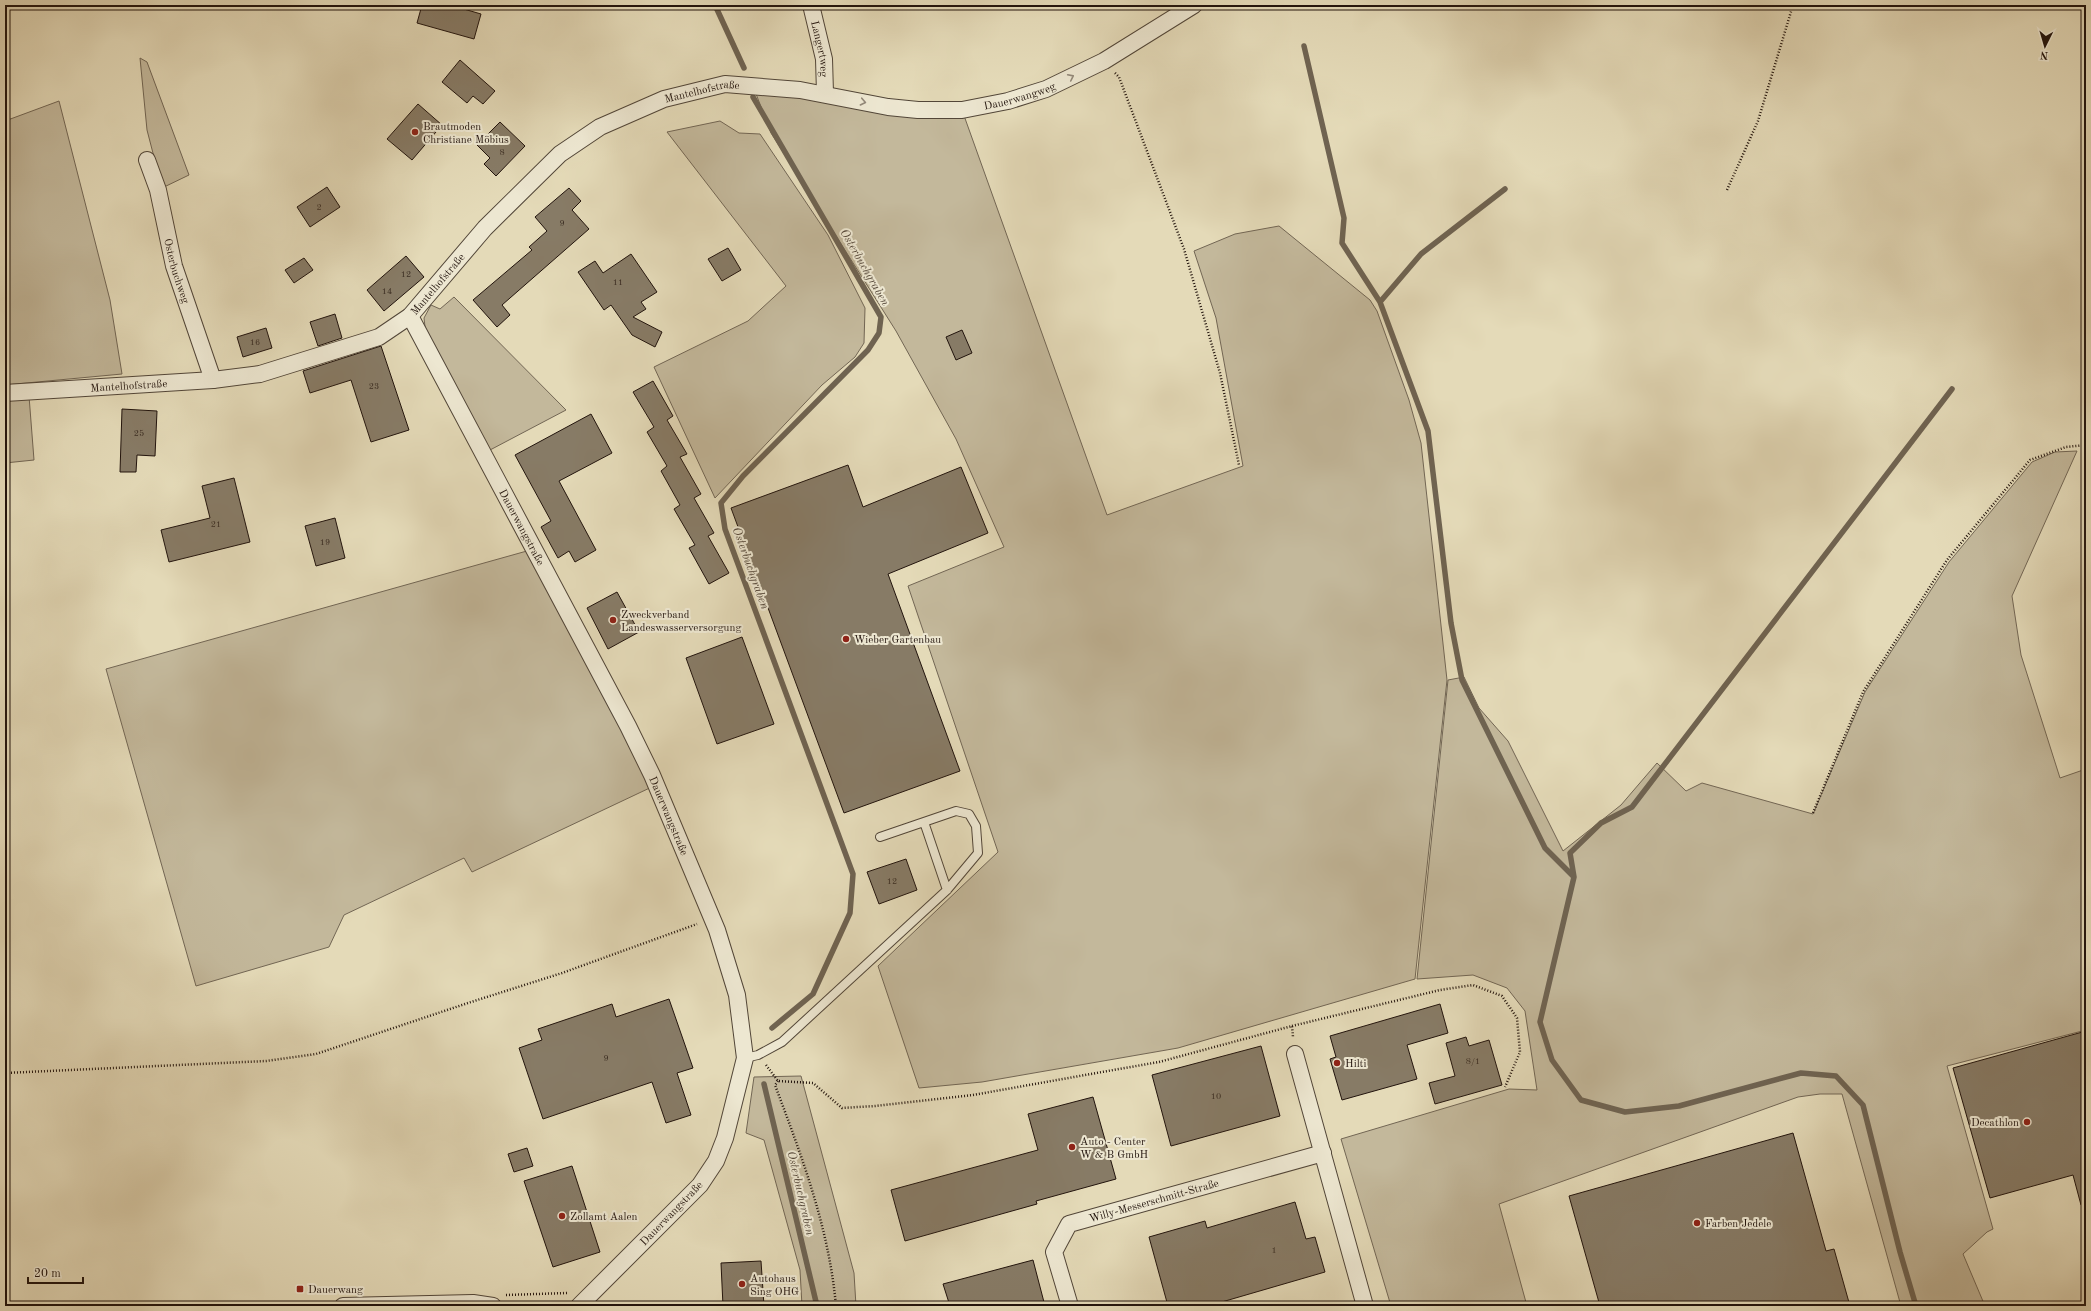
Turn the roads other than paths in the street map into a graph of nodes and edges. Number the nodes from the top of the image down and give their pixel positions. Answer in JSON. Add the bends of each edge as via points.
{"nodes":[{"id":1,"x":811,"y":5,"type":"edge"},
{"id":2,"x":1194,"y":5,"type":"edge"},
{"id":3,"x":825,"y":93,"type":"junction"},
{"id":4,"x":147,"y":160,"type":"dead end"},
{"id":5,"x":410,"y":316,"type":"junction"},
{"id":6,"x":213,"y":380,"type":"junction"},
{"id":7,"x":5,"y":393,"type":"edge"},
{"id":8,"x":924,"y":822,"type":"junction"},
{"id":9,"x":880,"y":837,"type":"dead end"},
{"id":10,"x":947,"y":890,"type":"junction"},
{"id":11,"x":1296,"y":1054,"type":"road end"},
{"id":12,"x":752,"y":1056,"type":"junction"},
{"id":13,"x":1323,"y":1153,"type":"junction"},
{"id":14,"x":498,"y":1301,"type":"edge"},
{"id":15,"x":344,"y":1306,"type":"edge"},
{"id":16,"x":579,"y":1306,"type":"edge"},
{"id":17,"x":1070,"y":1306,"type":"edge"},
{"id":18,"x":1365,"y":1306,"type":"edge"}],
"edges":[{"from":1,"to":3,"type":"street","name":"Langertweg","via":[[824,59]]},
{"from":3,"to":2,"type":"street","name":"Dauerwangweg","one_way":true,"via":[[888,107],[918,110],[962,110],[1008,101],[1046,89],[1104,60]]},
{"from":3,"to":5,"type":"street","name":"Mantelhofstraße","via":[[725,84],[664,99],[600,127],[560,154],[536,177],[485,228]]},
{"from":4,"to":6,"type":"street","name":"Osterbuchweg","via":[[158,190],[174,266]]},
{"from":5,"to":6,"type":"street","name":"Mantelhofstraße","via":[[380,337],[260,374]]},
{"from":5,"to":12,"type":"street","name":"Dauerwangstraße","via":[[652,775],[712,918],[737,995]]},
{"from":6,"to":7,"type":"street","name":"Mantelhofstraße"},
{"from":8,"to":9,"type":"lane"},
{"from":8,"to":10,"type":"lane"},
{"from":8,"to":10,"type":"lane","via":[[956,810],[969,814],[976,826],[978,853]]},
{"from":10,"to":12,"type":"lane","via":[[782,1042]]},
{"from":11,"to":13,"type":"street"},
{"from":12,"to":16,"type":"street","name":"Dauerwangstraße","via":[[716,1162],[680,1207]]},
{"from":13,"to":17,"type":"street","name":"Willy-Messerschmitt-Straße","via":[[1069,1224],[1054,1252]]},
{"from":13,"to":18,"type":"street"},
{"from":14,"to":15,"type":"street"}]}
